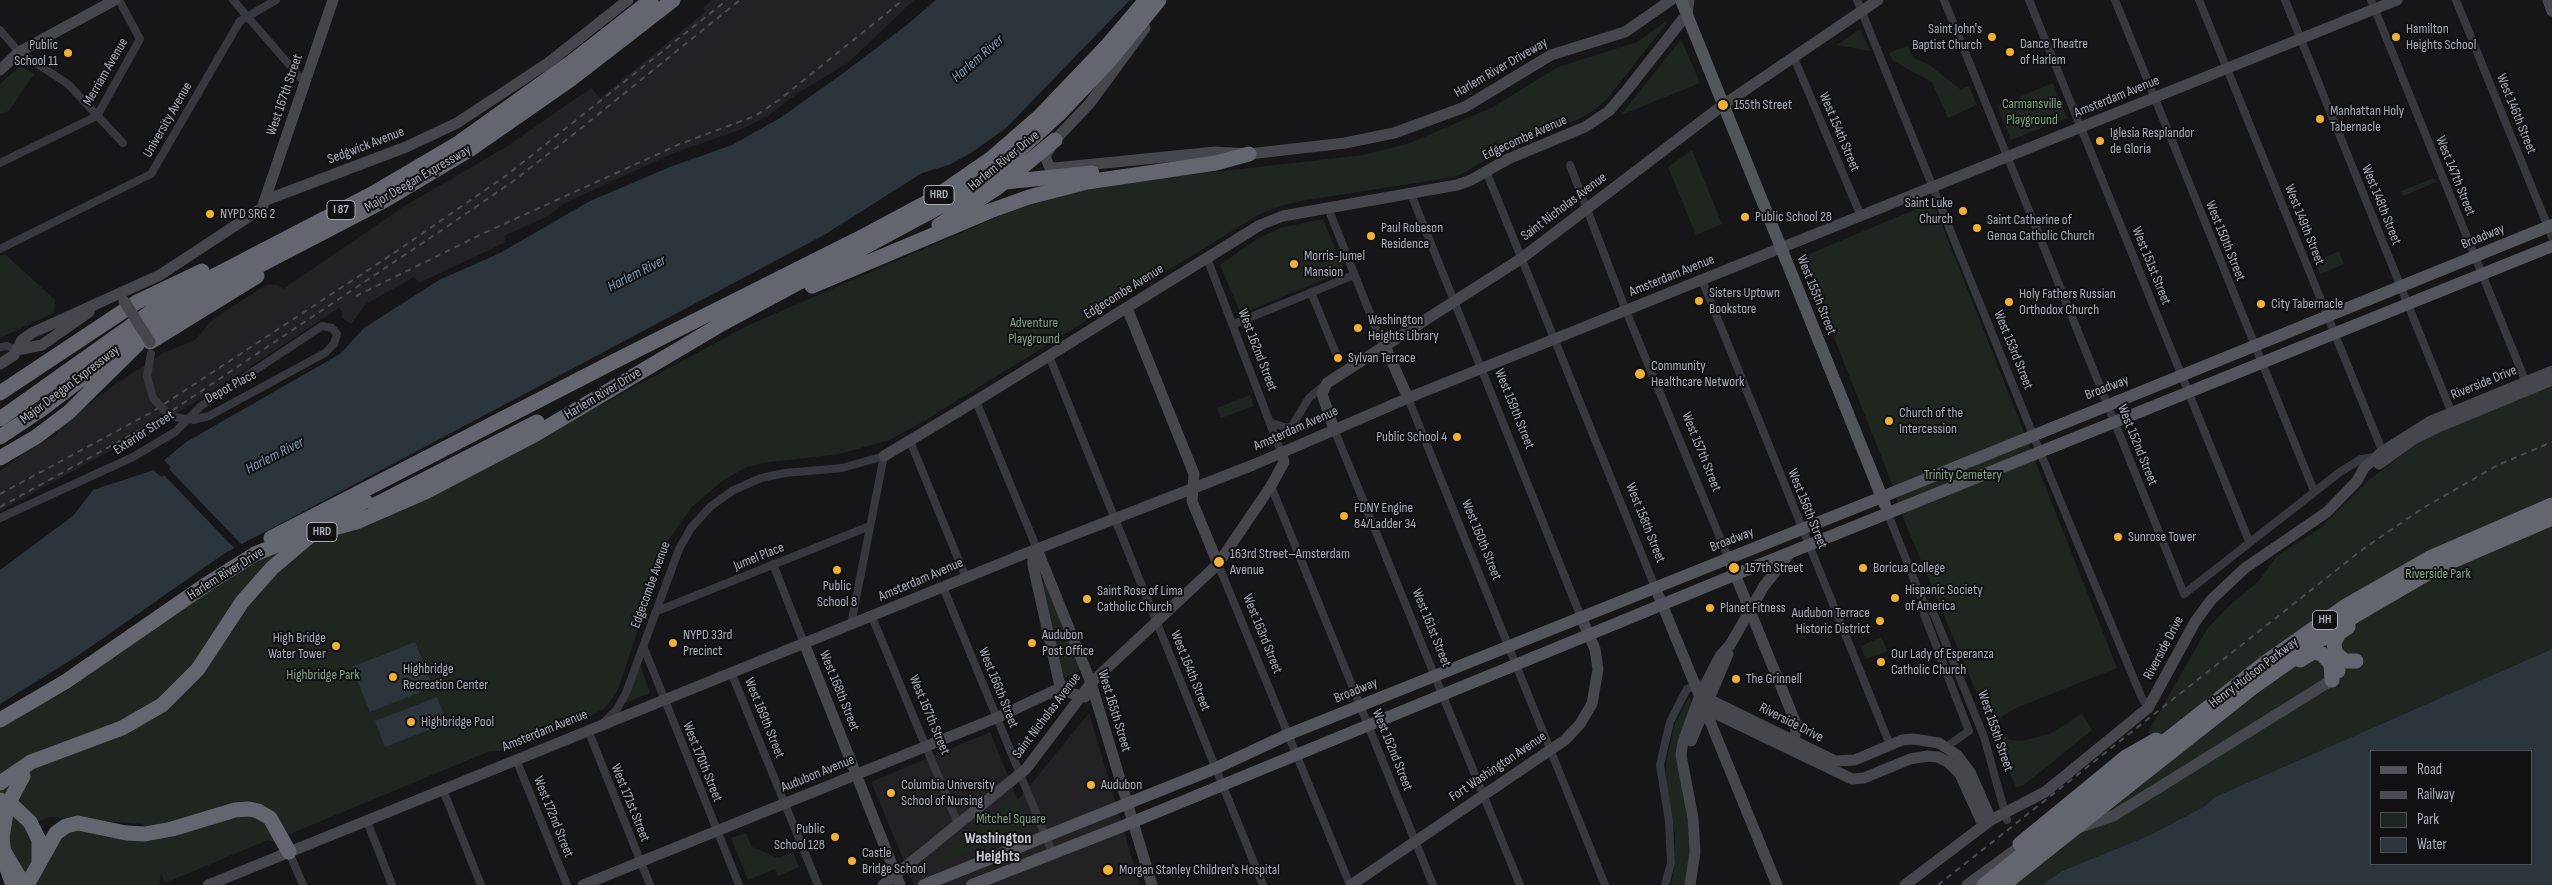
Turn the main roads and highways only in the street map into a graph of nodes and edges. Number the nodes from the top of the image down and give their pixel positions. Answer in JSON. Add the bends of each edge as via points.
{"nodes":[{"id":1,"x":114,"y":0,"type":"edge"},
{"id":2,"x":333,"y":0,"type":"edge"},
{"id":3,"x":628,"y":0,"type":"edge"},
{"id":4,"x":651,"y":0,"type":"edge"},
{"id":5,"x":673,"y":0,"type":"edge"},
{"id":6,"x":1146,"y":0,"type":"edge"},
{"id":7,"x":1159,"y":0,"type":"edge"},
{"id":8,"x":1165,"y":0,"type":"edge"},
{"id":9,"x":1671,"y":0,"type":"edge"},
{"id":10,"x":1681,"y":0,"type":"edge"},
{"id":11,"x":1689,"y":0,"type":"edge"},
{"id":12,"x":1878,"y":0,"type":"edge"},
{"id":13,"x":2397,"y":0,"type":"edge"},
{"id":14,"x":2548,"y":0,"type":"edge"},
{"id":15,"x":2373,"y":4,"type":"edge"},
{"id":16,"x":2552,"y":11,"type":"edge"},
{"id":17,"x":1687,"y":14,"type":"junction"},
{"id":18,"x":0,"y":70,"type":"edge"},
{"id":19,"x":537,"y":88,"type":"junction"},
{"id":20,"x":1723,"y":105,"type":"junction"},
{"id":21,"x":1054,"y":140,"type":"junction"},
{"id":22,"x":1249,"y":154,"type":"junction"},
{"id":23,"x":266,"y":200,"type":"junction"},
{"id":24,"x":2551,"y":229,"type":"edge"},
{"id":25,"x":320,"y":234,"type":"junction"},
{"id":26,"x":2552,"y":246,"type":"edge"},
{"id":27,"x":897,"y":250,"type":"junction"},
{"id":28,"x":1781,"y":250,"type":"junction"},
{"id":29,"x":201,"y":295,"type":"junction"},
{"id":30,"x":122,"y":298,"type":"junction"},
{"id":31,"x":1127,"y":308,"type":"junction"},
{"id":32,"x":718,"y":326,"type":"junction"},
{"id":33,"x":686,"y":327,"type":"junction"},
{"id":34,"x":150,"y":342,"type":"joint"},
{"id":35,"x":646,"y":346,"type":"junction"},
{"id":36,"x":1385,"y":346,"type":"junction"},
{"id":37,"x":656,"y":362,"type":"junction"},
{"id":38,"x":0,"y":364,"type":"edge"},
{"id":39,"x":2552,"y":371,"type":"edge"},
{"id":40,"x":2552,"y":380,"type":"edge"},
{"id":41,"x":1327,"y":383,"type":"joint"},
{"id":42,"x":2527,"y":386,"type":"junction"},
{"id":43,"x":0,"y":393,"type":"edge"},
{"id":44,"x":1408,"y":398,"type":"junction"},
{"id":45,"x":0,"y":419,"type":"edge"},
{"id":46,"x":1334,"y":429,"type":"junction"},
{"id":47,"x":0,"y":437,"type":"edge"},
{"id":48,"x":1281,"y":452,"type":"junction"},
{"id":49,"x":884,"y":456,"type":"road end"},
{"id":50,"x":0,"y":458,"type":"edge"},
{"id":51,"x":1193,"y":488,"type":"junction"},
{"id":52,"x":1882,"y":497,"type":"junction"},
{"id":53,"x":367,"y":504,"type":"junction"},
{"id":54,"x":2552,"y":505,"type":"edge"},
{"id":55,"x":1888,"y":514,"type":"junction"},
{"id":56,"x":2552,"y":518,"type":"edge"},
{"id":57,"x":1037,"y":549,"type":"junction"},
{"id":58,"x":1790,"y":553,"type":"junction"},
{"id":59,"x":1728,"y":558,"type":"junction"},
{"id":60,"x":1218,"y":564,"type":"junction"},
{"id":61,"x":1735,"y":575,"type":"junction"},
{"id":62,"x":1655,"y":587,"type":"junction"},
{"id":63,"x":2375,"y":602,"type":"junction"},
{"id":64,"x":1662,"y":605,"type":"junction"},
{"id":65,"x":1749,"y":612,"type":"junction"},
{"id":66,"x":1581,"y":617,"type":"junction"},
{"id":67,"x":1589,"y":636,"type":"junction"},
{"id":68,"x":804,"y":643,"type":"junction"},
{"id":69,"x":2334,"y":652,"type":"junction"},
{"id":70,"x":2356,"y":660,"type":"dead end"},
{"id":71,"x":2332,"y":680,"type":"junction"},
{"id":72,"x":1091,"y":682,"type":"junction"},
{"id":73,"x":1062,"y":687,"type":"junction"},
{"id":74,"x":2253,"y":687,"type":"junction"},
{"id":75,"x":1703,"y":694,"type":"junction"},
{"id":76,"x":1080,"y":695,"type":"junction"},
{"id":77,"x":1096,"y":702,"type":"junction"},
{"id":78,"x":0,"y":711,"type":"edge"},
{"id":79,"x":0,"y":720,"type":"edge"},
{"id":80,"x":2188,"y":723,"type":"junction"},
{"id":81,"x":1902,"y":740,"type":"junction"},
{"id":82,"x":1791,"y":745,"type":"junction"},
{"id":83,"x":1910,"y":759,"type":"junction"},
{"id":84,"x":1856,"y":760,"type":"junction"},
{"id":85,"x":856,"y":774,"type":"junction"},
{"id":86,"x":1864,"y":778,"type":"junction"},
{"id":87,"x":2120,"y":785,"type":"junction"},
{"id":88,"x":1974,"y":792,"type":"junction"},
{"id":89,"x":3,"y":797,"type":"edge"},
{"id":90,"x":1127,"y":804,"type":"junction"},
{"id":91,"x":2113,"y":816,"type":"junction"},
{"id":92,"x":1134,"y":821,"type":"junction"},
{"id":93,"x":1987,"y":823,"type":"junction"},
{"id":94,"x":1,"y":841,"type":"edge"},
{"id":95,"x":2020,"y":844,"type":"junction"},
{"id":96,"x":289,"y":852,"type":"junction"},
{"id":97,"x":2008,"y":854,"type":"junction"},
{"id":98,"x":39,"y":862,"type":"junction"},
{"id":99,"x":970,"y":868,"type":"junction"},
{"id":100,"x":896,"y":873,"type":"junction"},
{"id":101,"x":27,"y":884,"type":"edge"},
{"id":102,"x":973,"y":884,"type":"edge"},
{"id":103,"x":13,"y":885,"type":"edge"},
{"id":104,"x":210,"y":885,"type":"edge"},
{"id":105,"x":583,"y":885,"type":"edge"},
{"id":106,"x":883,"y":885,"type":"edge"},
{"id":107,"x":900,"y":885,"type":"edge"},
{"id":108,"x":924,"y":885,"type":"edge"},
{"id":109,"x":1152,"y":885,"type":"edge"},
{"id":110,"x":1350,"y":885,"type":"edge"},
{"id":111,"x":1690,"y":885,"type":"edge"},
{"id":112,"x":1777,"y":885,"type":"edge"},
{"id":113,"x":1905,"y":885,"type":"edge"},
{"id":114,"x":1967,"y":885,"type":"edge"},
{"id":115,"x":1984,"y":885,"type":"edge"},
{"id":116,"x":2003,"y":885,"type":"edge"}],
"edges":[{"from":1,"to":18,"type":"main road","via":[[19,52]]},
{"from":2,"to":23,"type":"main road","name":"West 167th Street"},
{"from":3,"to":23,"type":"main road","name":"Sedgwick Avenue","via":[[535,72],[456,123],[406,147]]},
{"from":4,"to":19,"type":"highway","name":"Major Deegan Expressway","number":"I 87"},
{"from":5,"to":25,"type":"highway","name":"Major Deegan Expressway","number":"I 87","via":[[571,80],[490,136],[428,176]]},
{"from":6,"to":33,"type":"highway","name":"Harlem River Drive","number":"HRD","via":[[1050,106],[972,173],[910,212]]},
{"from":7,"to":32,"type":"highway","name":"Harlem River Drive","number":"HRD","via":[[1093,79],[1023,148],[960,195]]},
{"from":8,"to":21,"type":"main road","name":"Harlem River Drive","via":[[1090,103]]},
{"from":9,"to":22,"type":"main road","name":"Harlem River Driveway","via":[[1625,32],[1551,55],[1480,99],[1423,124],[1355,142]]},
{"from":10,"to":17,"type":"main road","name":"West 155th Street"},
{"from":11,"to":17,"type":"main road"},
{"from":12,"to":20,"type":"main road","name":"Saint Nicholas Avenue"},
{"from":13,"to":15,"type":"main road","name":"Amsterdam Avenue"},
{"from":14,"to":16,"type":"main road"},
{"from":15,"to":28,"type":"main road","name":"Amsterdam Avenue","via":[[2301,39]]},
{"from":17,"to":20,"type":"main road","name":"West 155th Street"},
{"from":17,"to":31,"type":"main road","name":"Edgecombe Avenue","via":[[1609,111],[1585,127],[1508,159],[1457,185],[1283,216],[1260,224]]},
{"from":19,"to":43,"type":"highway","via":[[369,187],[143,298]]},
{"from":19,"to":45,"type":"highway","name":"Major Deegan Expressway","number":"I 87","via":[[477,131],[401,178],[166,301]]},
{"from":20,"to":28,"type":"main road","name":"West 155th Street"},
{"from":20,"to":36,"type":"main road","name":"Saint Nicholas Avenue","via":[[1522,258]]},
{"from":21,"to":22,"type":"main road","name":"Harlem River Driveway","via":[[1045,158],[1053,168],[1215,152]]},
{"from":21,"to":27,"type":"highway","via":[[997,188]]},
{"from":22,"to":27,"type":"highway","via":[[1216,163],[1118,176],[1049,192],[990,211]]},
{"from":22,"to":33,"type":"highway","bridge":true,"via":[[976,185],[933,195],[895,210],[820,249],[710,309]]},
{"from":23,"to":30,"type":"main road","name":"Sedgwick Avenue","via":[[259,210]]},
{"from":24,"to":52,"type":"main road","name":"Broadway","via":[[2401,286]]},
{"from":25,"to":29,"type":"highway","name":"Major Deegan Expressway","number":"I 87"},
{"from":25,"to":34,"type":"highway"},
{"from":26,"to":55,"type":"main road"},
{"from":27,"to":32,"type":"highway","via":[[814,284],[748,317]]},
{"from":28,"to":44,"type":"main road","name":"Amsterdam Avenue"},
{"from":28,"to":52,"type":"main road","name":"West 155th Street"},
{"from":29,"to":47,"type":"highway","name":"Major Deegan Expressway","number":"I 87","via":[[151,325],[42,409]]},
{"from":29,"to":50,"type":"highway","via":[[139,343],[70,412]]},
{"from":30,"to":34,"type":"main road","bridge":true},
{"from":30,"to":38,"type":"main road","name":"Sedgwick Avenue","via":[[106,301],[42,345],[17,350]]},
{"from":31,"to":49,"type":"main road","name":"Edgecombe Avenue"},
{"from":31,"to":51,"type":"main road","name":"West 163rd Street","via":[[1194,474]]},
{"from":32,"to":37,"type":"highway","name":"Harlem River Drive","number":"HRD"},
{"from":33,"to":35,"type":"highway","name":"Harlem River Drive","number":"HRD"},
{"from":35,"to":53,"type":"highway","via":[[615,369],[549,407]]},
{"from":35,"to":78,"type":"highway","name":"Harlem River Drive","number":"HRD","via":[[250,548],[76,666]]},
{"from":36,"to":41,"type":"main road","name":"Saint Nicholas Avenue"},
{"from":36,"to":44,"type":"main road","name":"West 160th Street"},
{"from":37,"to":53,"type":"highway","via":[[612,379],[550,415]]},
{"from":37,"to":79,"type":"highway","name":"Harlem River Drive","number":"HRD","via":[[534,435],[425,492],[364,520],[287,541],[255,554],[66,682]]},
{"from":39,"to":42,"type":"main road","name":"Riverside Drive"},
{"from":40,"to":42,"type":"main road","name":"Riverside Drive"},
{"from":41,"to":46,"type":"main road","name":"West 161st Street","via":[[1322,394]]},
{"from":42,"to":93,"type":"main road","name":"Riverside Drive","bridge":true,"via":[[2453,416],[2382,456],[2315,522],[2258,558],[2211,600],[2195,622],[2148,708],[2045,792]]},
{"from":44,"to":46,"type":"main road","name":"Amsterdam Avenue"},
{"from":46,"to":48,"type":"main road","name":"Amsterdam Avenue"},
{"from":48,"to":51,"type":"main road","name":"Amsterdam Avenue"},
{"from":48,"to":60,"type":"main road","name":"Saint Nicholas Avenue","via":[[1284,462],[1271,486]]},
{"from":51,"to":57,"type":"main road","name":"Amsterdam Avenue"},
{"from":51,"to":60,"type":"main road","name":"West 163rd Street","via":[[1192,501]]},
{"from":52,"to":55,"type":"main road","name":"West 155th Street"},
{"from":52,"to":59,"type":"main road","name":"Broadway"},
{"from":53,"to":89,"type":"highway","via":[[313,543],[271,579],[247,608],[208,670],[174,705],[131,732],[41,766],[24,776]]},
{"from":53,"to":89,"type":"highway","bridge":true,"via":[[317,530],[272,568],[242,602],[198,669],[162,705],[122,728],[31,762]]},
{"from":54,"to":80,"type":"highway","name":"Henry Hudson Parkway","number":"HH","via":[[2475,537],[2388,581],[2285,648]]},
{"from":55,"to":58,"type":"main road"},
{"from":56,"to":63,"type":"highway","name":"Henry Hudson Parkway","number":"HH","via":[[2461,556]]},
{"from":57,"to":68,"type":"main road","name":"Amsterdam Avenue"},
{"from":57,"to":72,"type":"main road","name":"West 165th Street"},
{"from":57,"to":73,"type":"main road","name":"West 165th Street","via":[[1033,565]]},
{"from":58,"to":61,"type":"main road"},
{"from":58,"to":65,"type":"main road","via":[[1764,586]]},
{"from":59,"to":61,"type":"main road","name":"West 157th Street"},
{"from":59,"to":62,"type":"main road","name":"Broadway"},
{"from":60,"to":72,"type":"main road","name":"Saint Nicholas Avenue"},
{"from":61,"to":64,"type":"main road"},
{"from":61,"to":65,"type":"main road","name":"West 157th Street"},
{"from":62,"to":64,"type":"main road","name":"West 158th Street"},
{"from":62,"to":66,"type":"main road","name":"Broadway"},
{"from":63,"to":69,"type":"highway","via":[[2356,622],[2339,633]]},
{"from":63,"to":74,"type":"highway","name":"Henry Hudson Parkway","number":"HH"},
{"from":64,"to":67,"type":"main road"},
{"from":64,"to":75,"type":"main road","name":"West 158th Street"},
{"from":65,"to":75,"type":"main road","via":[[1720,656]]},
{"from":65,"to":82,"type":"main road","name":"West 157th Street","via":[[1794,721],[1796,732]]},
{"from":66,"to":67,"type":"main road","name":"West 159th Street"},
{"from":66,"to":90,"type":"main road","name":"Broadway","via":[[1287,734],[1216,768]]},
{"from":67,"to":92,"type":"main road"},
{"from":67,"to":110,"type":"main road","name":"Fort Washington Avenue","via":[[1598,659],[1598,669],[1592,704],[1573,733]]},
{"from":68,"to":85,"type":"main road","name":"West 168th Street"},
{"from":68,"to":96,"type":"main road","name":"Amsterdam Avenue"},
{"from":69,"to":70,"type":"highway","via":[[2346,661]]},
{"from":69,"to":71,"type":"highway","via":[[2338,673]]},
{"from":71,"to":74,"type":"highway","via":[[2328,660],[2313,652]]},
{"from":71,"to":91,"type":"main road"},
{"from":72,"to":76,"type":"main road","name":"Saint Nicholas Avenue"},
{"from":72,"to":77,"type":"main road","name":"West 165th Street"},
{"from":73,"to":76,"type":"main road","via":[[1067,692]]},
{"from":73,"to":85,"type":"main road","name":"Audubon Avenue","via":[[996,718]]},
{"from":74,"to":87,"type":"highway","name":"Henry Hudson Parkway","number":"HH"},
{"from":75,"to":82,"type":"main road","name":"Riverside Drive"},
{"from":75,"to":111,"type":"main road","via":[[1683,742],[1681,755],[1694,826],[1695,852]]},
{"from":75,"to":112,"type":"main road","name":"West 158th Street"},
{"from":76,"to":77,"type":"main road"},
{"from":76,"to":100,"type":"main road","name":"Saint Nicholas Avenue","via":[[1019,776]]},
{"from":77,"to":90,"type":"main road","name":"West 165th Street"},
{"from":80,"to":87,"type":"highway","name":"Henry Hudson Parkway","number":"HH"},
{"from":80,"to":95,"type":"highway","via":[[2126,757]]},
{"from":81,"to":83,"type":"main road","via":[[1910,749]]},
{"from":81,"to":84,"type":"main road","name":"Riverside Drive"},
{"from":81,"to":88,"type":"main road","name":"Riverside Drive","via":[[1926,740],[1946,748],[1962,761]]},
{"from":82,"to":84,"type":"main road","name":"Riverside Drive","via":[[1835,761]]},
{"from":82,"to":86,"type":"main road","name":"Riverside Drive","via":[[1852,780]]},
{"from":83,"to":86,"type":"main road","name":"Riverside Drive"},
{"from":83,"to":88,"type":"main road","name":"Riverside Drive","via":[[1933,756],[1948,762]]},
{"from":84,"to":86,"type":"main road","via":[[1857,770]]},
{"from":85,"to":100,"type":"main road","name":"West 168th Street"},
{"from":85,"to":105,"type":"main road","name":"Audubon Avenue"},
{"from":87,"to":115,"type":"highway","name":"Henry Hudson Parkway","number":"HH","bridge":true},
{"from":87,"to":116,"type":"highway","name":"Henry Hudson Parkway","number":"HH","bridge":true},
{"from":88,"to":93,"type":"main road","name":"Riverside Drive"},
{"from":89,"to":94,"type":"highway","via":[[5,815]]},
{"from":89,"to":98,"type":"highway","bridge":true,"via":[[30,822],[39,840]]},
{"from":90,"to":92,"type":"main road","name":"West 165th Street"},
{"from":90,"to":99,"type":"main road","name":"Broadway"},
{"from":91,"to":95,"type":"main road"},
{"from":91,"to":97,"type":"main road","via":[[2088,832]]},
{"from":92,"to":102,"type":"main road"},
{"from":92,"to":109,"type":"main road","name":"West 165th Street"},
{"from":93,"to":113,"type":"main road"},
{"from":94,"to":101,"type":"highway"},
{"from":94,"to":103,"type":"highway","bridge":true},
{"from":95,"to":97,"type":"main road"},
{"from":96,"to":98,"type":"highway","via":[[270,818],[258,811],[242,808],[145,834],[72,824],[56,833]]},
{"from":96,"to":104,"type":"main road","name":"Amsterdam Avenue"},
{"from":97,"to":114,"type":"main road"},
{"from":98,"to":101,"type":"highway"},
{"from":99,"to":102,"type":"main road"},
{"from":99,"to":108,"type":"main road","name":"Broadway"},
{"from":100,"to":106,"type":"main road","name":"Saint Nicholas Avenue"},
{"from":100,"to":107,"type":"main road","name":"West 168th Street"}]}
